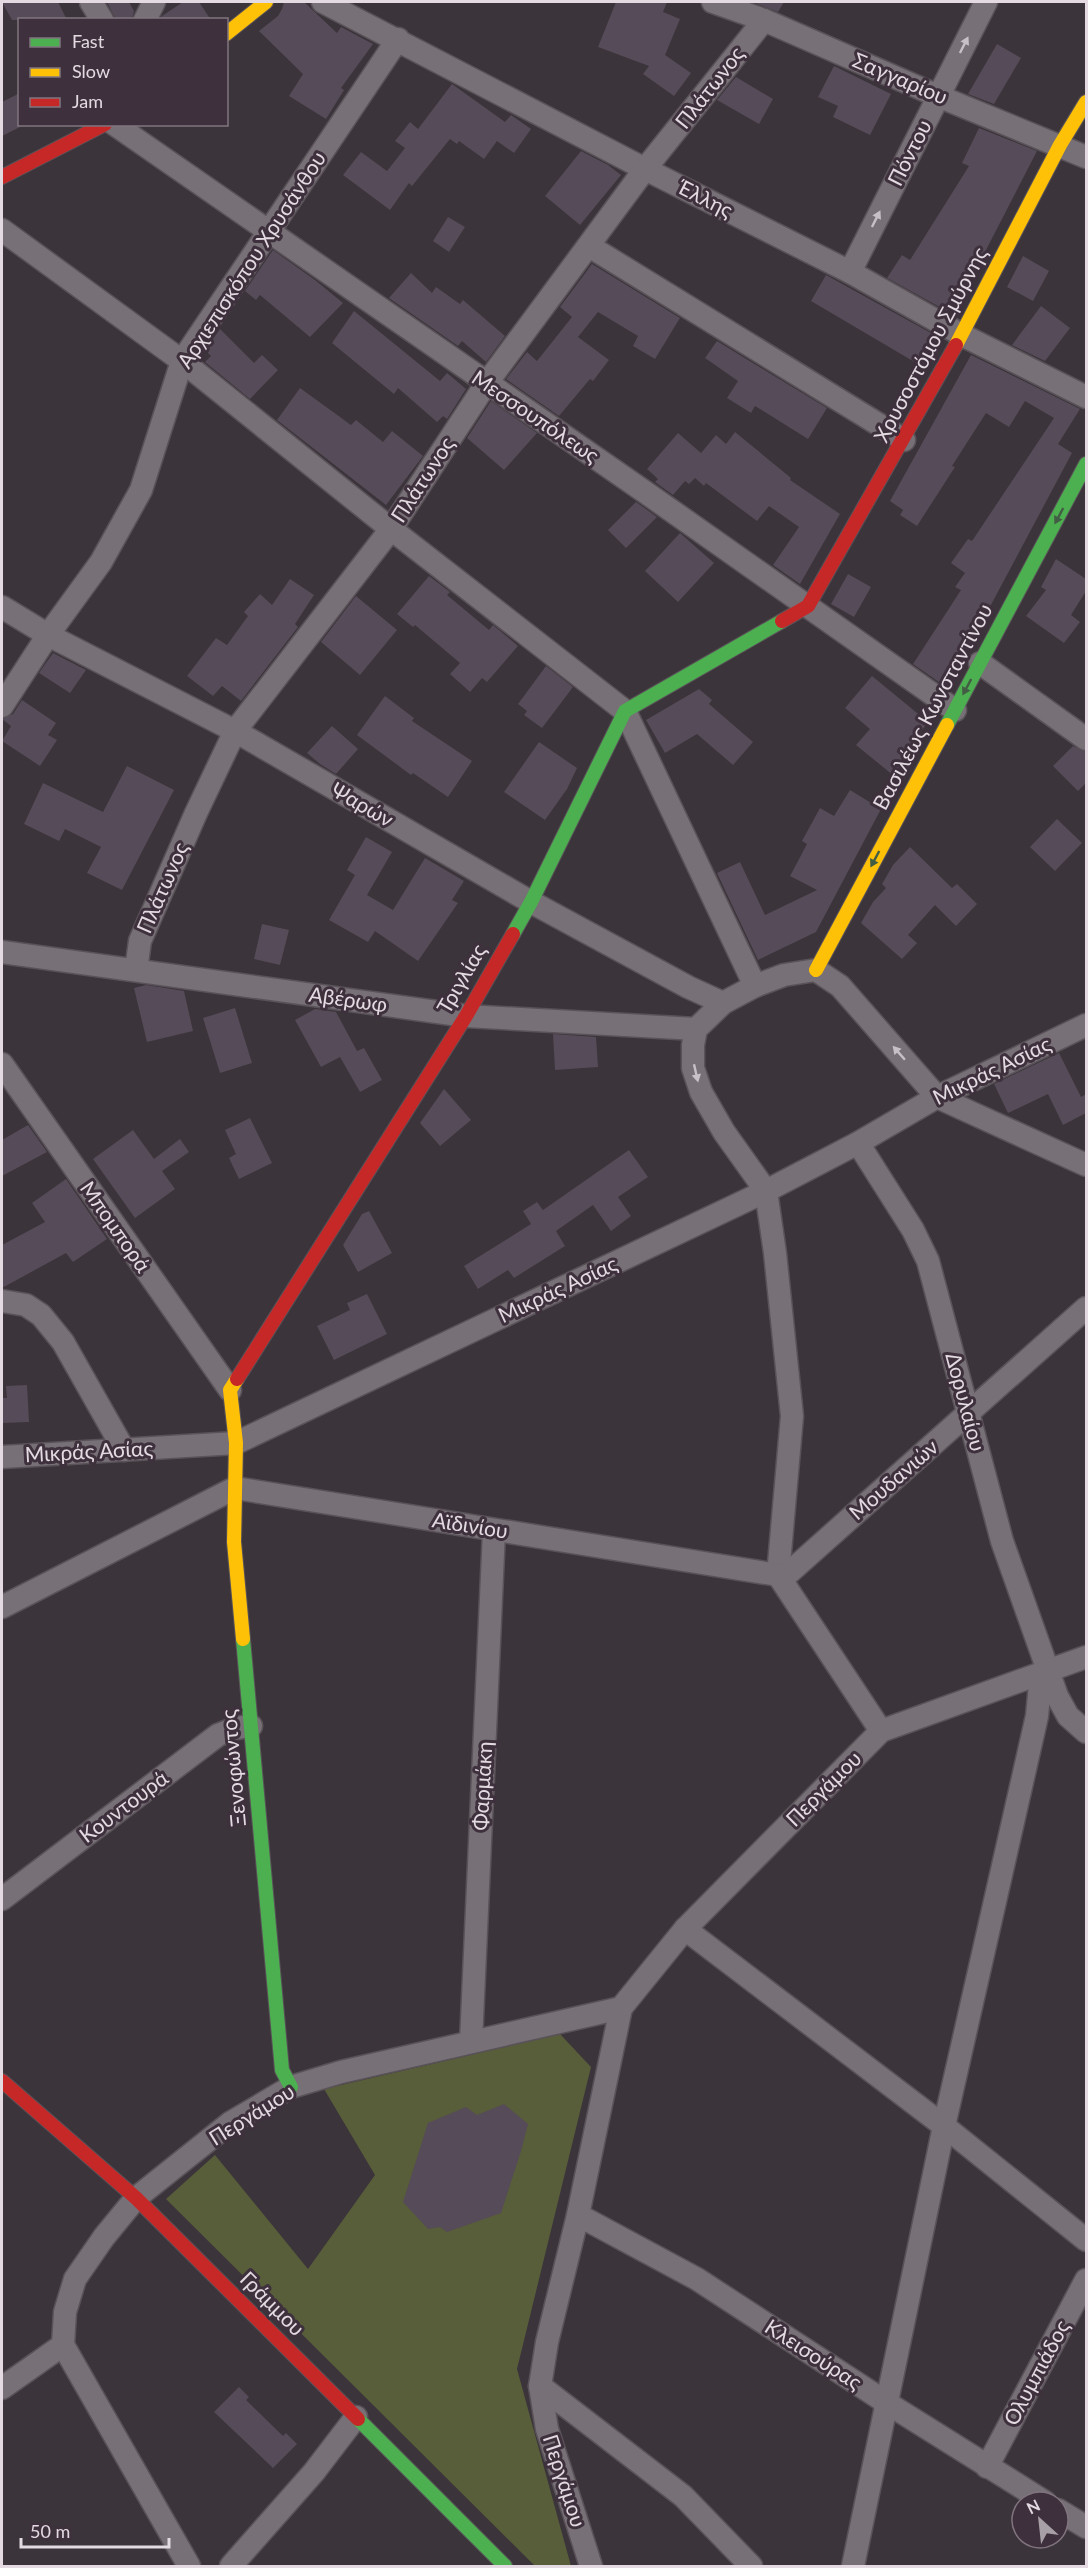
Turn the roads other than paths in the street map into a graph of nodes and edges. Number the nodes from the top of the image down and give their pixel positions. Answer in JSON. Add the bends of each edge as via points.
{"nodes":[{"id":1,"x":91,"y":2,"type":"edge"},
{"id":2,"x":153,"y":2,"type":"edge"},
{"id":3,"x":266,"y":2,"type":"edge"},
{"id":4,"x":323,"y":2,"type":"edge"},
{"id":5,"x":713,"y":2,"type":"edge"},
{"id":6,"x":986,"y":2,"type":"edge"},
{"id":7,"x":101,"y":18,"type":"edge"},
{"id":8,"x":146,"y":18,"type":"edge"},
{"id":9,"x":764,"y":20,"type":"junction"},
{"id":10,"x":228,"y":32,"type":"edge"},
{"id":11,"x":398,"y":39,"type":"junction"},
{"id":12,"x":938,"y":96,"type":"junction"},
{"id":13,"x":1086,"y":102,"type":"edge"},
{"id":14,"x":101,"y":126,"type":"edge"},
{"id":15,"x":117,"y":126,"type":"edge"},
{"id":16,"x":1060,"y":145,"type":"junction"},
{"id":17,"x":1086,"y":157,"type":"edge"},
{"id":18,"x":645,"y":169,"type":"junction"},
{"id":19,"x":2,"y":177,"type":"edge"},
{"id":20,"x":2,"y":230,"type":"edge"},
{"id":21,"x":269,"y":231,"type":"junction"},
{"id":22,"x":589,"y":246,"type":"junction"},
{"id":23,"x":850,"y":272,"type":"junction"},
{"id":24,"x":962,"y":335,"type":"junction"},
{"id":25,"x":182,"y":361,"type":"junction"},
{"id":26,"x":486,"y":384,"type":"junction"},
{"id":27,"x":1086,"y":397,"type":"edge"},
{"id":28,"x":904,"y":440,"type":"junction"},
{"id":29,"x":1086,"y":464,"type":"edge"},
{"id":30,"x":391,"y":529,"type":"junction"},
{"id":31,"x":808,"y":606,"type":"junction"},
{"id":32,"x":2,"y":607,"type":"edge"},
{"id":33,"x":48,"y":635,"type":"junction"},
{"id":34,"x":980,"y":663,"type":"junction"},
{"id":35,"x":2,"y":706,"type":"edge"},
{"id":36,"x":955,"y":710,"type":"junction"},
{"id":37,"x":625,"y":711,"type":"junction"},
{"id":38,"x":236,"y":731,"type":"junction"},
{"id":39,"x":1086,"y":740,"type":"edge"},
{"id":40,"x":531,"y":902,"type":"junction"},
{"id":41,"x":2,"y":952,"type":"edge"},
{"id":42,"x":136,"y":970,"type":"junction"},
{"id":43,"x":816,"y":970,"type":"junction"},
{"id":44,"x":755,"y":986,"type":"junction"},
{"id":45,"x":723,"y":1003,"type":"junction"},
{"id":46,"x":466,"y":1016,"type":"junction"},
{"id":47,"x":1086,"y":1024,"type":"edge"},
{"id":48,"x":696,"y":1029,"type":"junction"},
{"id":49,"x":2,"y":1069,"type":"edge"},
{"id":50,"x":937,"y":1097,"type":"junction"},
{"id":51,"x":858,"y":1143,"type":"junction"},
{"id":52,"x":1086,"y":1165,"type":"edge"},
{"id":53,"x":766,"y":1191,"type":"junction"},
{"id":54,"x":2,"y":1301,"type":"edge"},
{"id":55,"x":1086,"y":1308,"type":"edge"},
{"id":56,"x":230,"y":1390,"type":"junction"},
{"id":57,"x":968,"y":1414,"type":"junction"},
{"id":58,"x":236,"y":1443,"type":"junction"},
{"id":59,"x":124,"y":1450,"type":"junction"},
{"id":60,"x":2,"y":1457,"type":"edge"},
{"id":61,"x":235,"y":1488,"type":"junction"},
{"id":62,"x":494,"y":1531,"type":"junction"},
{"id":63,"x":780,"y":1577,"type":"junction"},
{"id":64,"x":2,"y":1606,"type":"edge"},
{"id":65,"x":1086,"y":1657,"type":"edge"},
{"id":66,"x":1045,"y":1673,"type":"junction"},
{"id":67,"x":251,"y":1726,"type":"junction"},
{"id":68,"x":881,"y":1731,"type":"junction"},
{"id":69,"x":1086,"y":1732,"type":"edge"},
{"id":70,"x":2,"y":1899,"type":"edge"},
{"id":71,"x":685,"y":1929,"type":"junction"},
{"id":72,"x":621,"y":2008,"type":"junction"},
{"id":73,"x":471,"y":2042,"type":"junction"},
{"id":74,"x":2,"y":2081,"type":"edge"},
{"id":75,"x":291,"y":2087,"type":"junction"},
{"id":76,"x":944,"y":2126,"type":"junction"},
{"id":77,"x":136,"y":2198,"type":"junction"},
{"id":78,"x":578,"y":2215,"type":"junction"},
{"id":79,"x":1086,"y":2240,"type":"edge"},
{"id":80,"x":1086,"y":2280,"type":"edge"},
{"id":81,"x":63,"y":2345,"type":"junction"},
{"id":82,"x":540,"y":2386,"type":"junction"},
{"id":83,"x":2,"y":2388,"type":"edge"},
{"id":84,"x":886,"y":2403,"type":"junction"},
{"id":85,"x":356,"y":2417,"type":"junction"},
{"id":86,"x":987,"y":2467,"type":"junction"},
{"id":87,"x":1025,"y":2490,"type":"edge"},
{"id":88,"x":1070,"y":2517,"type":"edge"},
{"id":89,"x":1086,"y":2527,"type":"edge"},
{"id":90,"x":189,"y":2566,"type":"edge"},
{"id":91,"x":231,"y":2566,"type":"edge"},
{"id":92,"x":505,"y":2566,"type":"edge"},
{"id":93,"x":591,"y":2566,"type":"edge"},
{"id":94,"x":751,"y":2566,"type":"edge"},
{"id":95,"x":852,"y":2566,"type":"edge"}],
"edges":[{"from":1,"to":7,"type":"street"},
{"from":2,"to":8,"type":"street"},
{"from":3,"to":10,"type":"street"},
{"from":4,"to":11,"type":"street","name":"Έλλης"},
{"from":5,"to":9,"type":"street","name":"Σαγγαρίου"},
{"from":12,"to":6,"type":"street","name":"Πόντου","one_way":true},
{"from":9,"to":12,"type":"street","name":"Σαγγαρίου"},
{"from":9,"to":18,"type":"street","name":"Πλάτωνος"},
{"from":11,"to":18,"type":"street","name":"Έλλης"},
{"from":11,"to":21,"type":"street","name":"Αρχιεπισκόπου Χρυσάνθου"},
{"from":12,"to":16,"type":"street","name":"Σαγγαρίου"},
{"from":23,"to":12,"type":"street","name":"Πόντου","one_way":true},
{"from":13,"to":16,"type":"street","name":"Χρυσοστόμου Σμύρνης"},
{"from":14,"to":19,"type":"street"},
{"from":15,"to":21,"type":"street","name":"Μεσσουπόλεως"},
{"from":16,"to":17,"type":"street","name":"Σαγγαρίου"},
{"from":16,"to":24,"type":"street","name":"Χρυσοστόμου Σμύρνης"},
{"from":18,"to":22,"type":"street","name":"Πλάτωνος"},
{"from":18,"to":23,"type":"street","name":"Έλλης"},
{"from":20,"to":25,"type":"street"},
{"from":21,"to":25,"type":"street","name":"Αρχιεπισκόπου Χρυσάνθου"},
{"from":21,"to":26,"type":"street","name":"Μεσσουπόλεως"},
{"from":22,"to":26,"type":"street","name":"Πλάτωνος"},
{"from":22,"to":28,"type":"street"},
{"from":23,"to":24,"type":"street","name":"Έλλης"},
{"from":24,"to":27,"type":"street","name":"Έλλης"},
{"from":24,"to":28,"type":"street","name":"Χρυσοστόμου Σμύρνης"},
{"from":25,"to":30,"type":"street"},
{"from":25,"to":33,"type":"street","name":"Αρχιεπισκόπου Χρυσάνθου","via":[[141,490],[101,562]]},
{"from":26,"to":30,"type":"street","name":"Πλάτωνος"},
{"from":26,"to":31,"type":"street","name":"Μεσσουπόλεως"},
{"from":28,"to":31,"type":"street","name":"Χρυσοστόμου Σμύρνης"},
{"from":29,"to":34,"type":"street","name":"Βασιλέως Κωνσταντίνου","one_way":true},
{"from":30,"to":37,"type":"street"},
{"from":30,"to":38,"type":"street","name":"Πλάτωνος"},
{"from":31,"to":36,"type":"street","name":"Μεσσουπόλεως"},
{"from":31,"to":37,"type":"street"},
{"from":32,"to":33,"type":"street","name":"Ψαρών"},
{"from":33,"to":35,"type":"street","name":"Αρχιεπισκόπου Χρυσάνθου"},
{"from":33,"to":38,"type":"street","name":"Ψαρών"},
{"from":34,"to":36,"type":"street","name":"Βασιλέως Κωνσταντίνου","one_way":true},
{"from":34,"to":39,"type":"street"},
{"from":36,"to":43,"type":"street","name":"Βασιλέως Κωνσταντίνου","one_way":true},
{"from":37,"to":40,"type":"street","name":"Τριγλίας"},
{"from":37,"to":44,"type":"street"},
{"from":38,"to":40,"type":"street","name":"Ψαρών"},
{"from":38,"to":42,"type":"street","name":"Πλάτωνος","via":[[140,941]]},
{"from":40,"to":45,"type":"street","name":"Ψαρών"},
{"from":40,"to":46,"type":"street","name":"Τριγλίας"},
{"from":41,"to":42,"type":"street","name":"Αβέρωφ"},
{"from":42,"to":46,"type":"street","name":"Αβέρωφ"},
{"from":43,"to":44,"type":"street","via":[[784,975]]},
{"from":50,"to":43,"type":"street","one_way":true,"via":[[840,986]]},
{"from":44,"to":45,"type":"street"},
{"from":45,"to":48,"type":"street"},
{"from":46,"to":48,"type":"street","name":"Αβέρωφ"},
{"from":46,"to":56,"type":"street","name":"Τριγλίας"},
{"from":47,"to":50,"type":"street","name":"Μικράς Ασίας"},
{"from":48,"to":53,"type":"street","one_way":true,"via":[[693,1068],[701,1092]]},
{"from":49,"to":56,"type":"street","name":"Μπομπορά"},
{"from":50,"to":51,"type":"street","name":"Μικράς Ασίας"},
{"from":50,"to":52,"type":"street"},
{"from":51,"to":53,"type":"street","name":"Μικράς Ασίας"},
{"from":51,"to":57,"type":"street","name":"Δορυλαίου","via":[[913,1230],[928,1262]]},
{"from":53,"to":58,"type":"street","name":"Μικράς Ασίας"},
{"from":53,"to":63,"type":"street","via":[[792,1416]]},
{"from":54,"to":59,"type":"street","via":[[26,1305],[41,1315],[63,1342]]},
{"from":55,"to":57,"type":"street","name":"Μουδανιών"},
{"from":56,"to":58,"type":"street"},
{"from":57,"to":63,"type":"street","name":"Μουδανιών"},
{"from":57,"to":66,"type":"street","name":"Δορυλαίου","via":[[1002,1542]]},
{"from":58,"to":59,"type":"street","name":"Μικράς Ασίας"},
{"from":58,"to":61,"type":"street","name":"Ξενοφώντος"},
{"from":59,"to":60,"type":"street","name":"Μικράς Ασίας"},
{"from":61,"to":62,"type":"street","name":"Αϊδινίου"},
{"from":61,"to":64,"type":"street"},
{"from":61,"to":67,"type":"street","name":"Ξενοφώντος","via":[[234,1542]]},
{"from":62,"to":63,"type":"street","name":"Αϊδινίου"},
{"from":62,"to":73,"type":"street","name":"Φαρμάκη"},
{"from":63,"to":68,"type":"street"},
{"from":65,"to":66,"type":"street","name":"Περγάμου"},
{"from":66,"to":68,"type":"street","name":"Περγάμου"},
{"from":66,"to":69,"type":"street","name":"Δορυλαίου","via":[[1068,1716]]},
{"from":66,"to":76,"type":"street"},
{"from":67,"to":70,"type":"street","name":"Κουντουρά","via":[[218,1735]]},
{"from":67,"to":75,"type":"street","name":"Ξενοφώντος","via":[[282,2070]]},
{"from":68,"to":71,"type":"street","name":"Περγάμου"},
{"from":71,"to":72,"type":"street","name":"Περγάμου"},
{"from":71,"to":76,"type":"street"},
{"from":72,"to":73,"type":"street","name":"Περγάμου"},
{"from":72,"to":78,"type":"street","name":"Περγάμου"},
{"from":73,"to":75,"type":"street","name":"Περγάμου"},
{"from":74,"to":77,"type":"street","name":"Γράμμου"},
{"from":75,"to":77,"type":"street","name":"Περγάμου","via":[[230,2123]]},
{"from":76,"to":79,"type":"street"},
{"from":76,"to":84,"type":"street"},
{"from":77,"to":81,"type":"street","name":"Περγάμου","via":[[75,2279],[65,2312]]},
{"from":77,"to":85,"type":"street","name":"Γράμμου"},
{"from":78,"to":82,"type":"street","name":"Περγάμου"},
{"from":78,"to":84,"type":"street","name":"Κλεισούρας","via":[[697,2279]]},
{"from":80,"to":86,"type":"street","name":"Ολυμπιάδος"},
{"from":81,"to":83,"type":"street"},
{"from":81,"to":90,"type":"street"},
{"from":82,"to":93,"type":"street","name":"Περγάμου","via":[[547,2429]]},
{"from":82,"to":94,"type":"street","via":[[683,2496]]},
{"from":84,"to":86,"type":"street","name":"Κλεισούρας"},
{"from":84,"to":95,"type":"street"},
{"from":85,"to":91,"type":"street","via":[[314,2472]]},
{"from":85,"to":92,"type":"street","name":"Γράμμου"},
{"from":86,"to":87,"type":"street","name":"Κλεισούρας"},
{"from":88,"to":89,"type":"street"}]}
